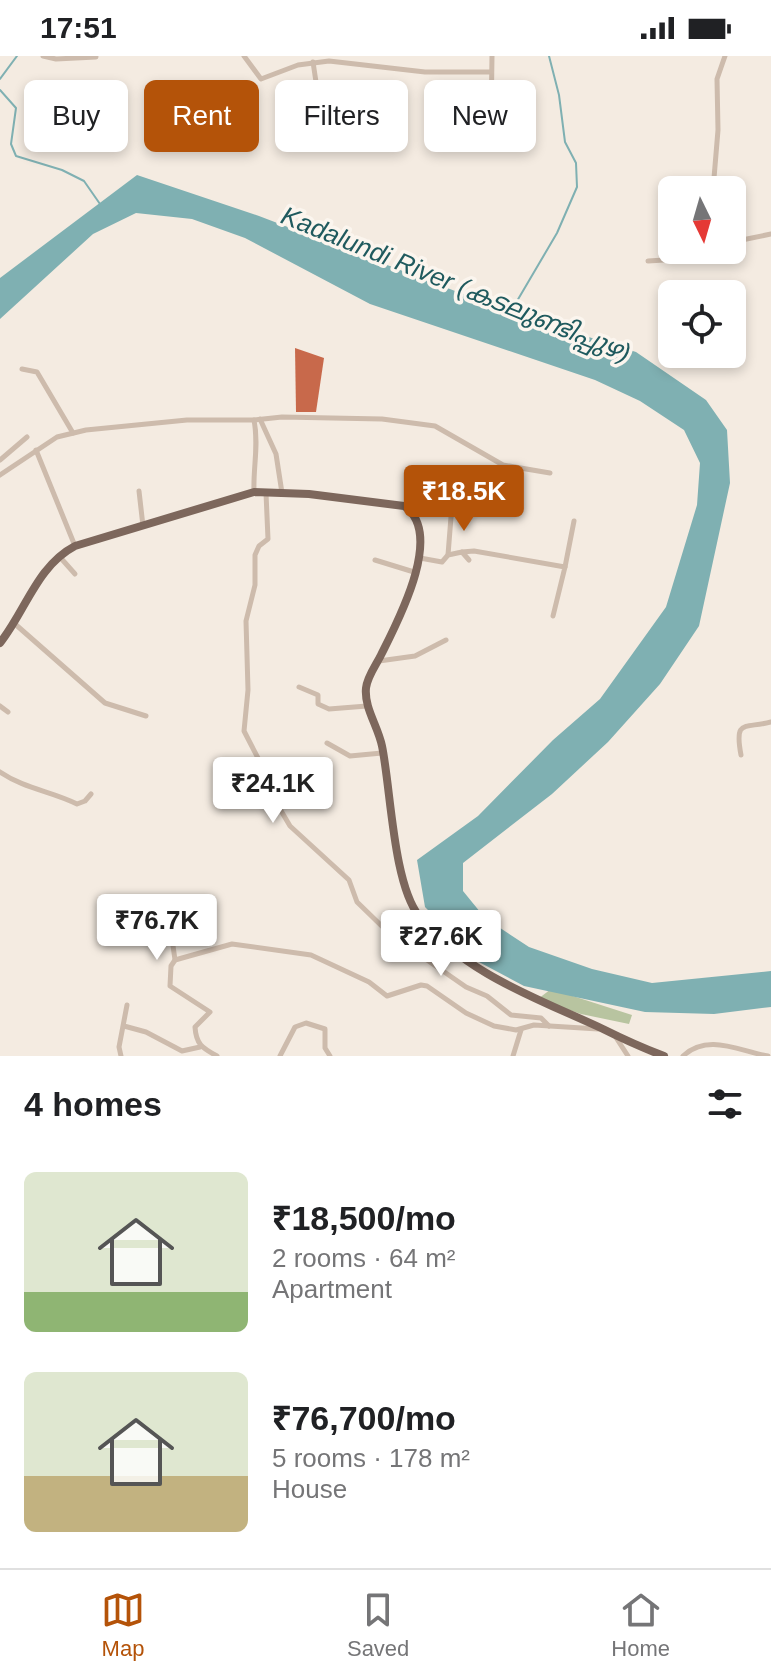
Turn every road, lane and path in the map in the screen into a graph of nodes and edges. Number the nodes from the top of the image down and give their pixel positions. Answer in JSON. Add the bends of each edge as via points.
{"nodes":[{"id":1,"x":43,"y":56,"type":"edge"},
{"id":2,"x":244,"y":56,"type":"edge"},
{"id":3,"x":492,"y":56,"type":"edge"},
{"id":4,"x":725,"y":56,"type":"edge"},
{"id":5,"x":96,"y":57,"type":"edge"},
{"id":6,"x":313,"y":62,"type":"junction"},
{"id":7,"x":491,"y":72,"type":"junction"},
{"id":8,"x":316,"y":80,"type":"edge"},
{"id":9,"x":491,"y":80,"type":"edge"},
{"id":10,"x":714,"y":176,"type":"edge"},
{"id":11,"x":771,"y":234,"type":"edge"},
{"id":12,"x":746,"y":239,"type":"edge"},
{"id":13,"x":658,"y":260,"type":"edge"},
{"id":14,"x":648,"y":261,"type":"dead end"},
{"id":15,"x":22,"y":369,"type":"dead end"},
{"id":16,"x":257,"y":419,"type":"junction"},
{"id":17,"x":73,"y":433,"type":"junction"},
{"id":18,"x":27,"y":437,"type":"dead end"},
{"id":19,"x":36,"y":450,"type":"junction"},
{"id":20,"x":0,"y":460,"type":"edge"},
{"id":21,"x":550,"y":473,"type":"dead end"},
{"id":22,"x":0,"y":475,"type":"edge"},
{"id":23,"x":139,"y":491,"type":"dead end"},
{"id":24,"x":254,"y":492,"type":"junction"},
{"id":25,"x":266,"y":492,"type":"junction"},
{"id":26,"x":282,"y":493,"type":"junction"},
{"id":27,"x":457,"y":503,"type":"dead end"},
{"id":28,"x":574,"y":521,"type":"dead end"},
{"id":29,"x":143,"y":527,"type":"junction"},
{"id":30,"x":75,"y":546,"type":"junction"},
{"id":31,"x":462,"y":552,"type":"junction"},
{"id":32,"x":59,"y":555,"type":"junction"},
{"id":33,"x":448,"y":555,"type":"junction"},
{"id":34,"x":419,"y":558,"type":"junction"},
{"id":35,"x":375,"y":560,"type":"dead end"},
{"id":36,"x":469,"y":560,"type":"dead end"},
{"id":37,"x":565,"y":567,"type":"junction"},
{"id":38,"x":414,"y":572,"type":"junction"},
{"id":39,"x":75,"y":574,"type":"dead end"},
{"id":40,"x":553,"y":616,"type":"dead end"},
{"id":41,"x":15,"y":624,"type":"junction"},
{"id":42,"x":446,"y":640,"type":"dead end"},
{"id":43,"x":0,"y":643,"type":"edge"},
{"id":44,"x":378,"y":662,"type":"junction"},
{"id":45,"x":299,"y":687,"type":"dead end"},
{"id":46,"x":0,"y":706,"type":"edge"},
{"id":47,"x":368,"y":706,"type":"junction"},
{"id":48,"x":8,"y":712,"type":"dead end"},
{"id":49,"x":146,"y":716,"type":"dead end"},
{"id":50,"x":771,"y":722,"type":"edge"},
{"id":51,"x":327,"y":743,"type":"dead end"},
{"id":52,"x":383,"y":752,"type":"junction"},
{"id":53,"x":741,"y":755,"type":"dead end"},
{"id":54,"x":0,"y":772,"type":"edge"},
{"id":55,"x":91,"y":794,"type":"dead end"},
{"id":56,"x":170,"y":924,"type":"dead end"},
{"id":57,"x":175,"y":960,"type":"junction"},
{"id":58,"x":127,"y":1005,"type":"dead end"},
{"id":59,"x":124,"y":1026,"type":"junction"},
{"id":60,"x":549,"y":1026,"type":"junction"},
{"id":61,"x":603,"y":1029,"type":"junction"},
{"id":62,"x":521,"y":1030,"type":"junction"},
{"id":63,"x":614,"y":1035,"type":"junction"},
{"id":64,"x":201,"y":1047,"type":"junction"},
{"id":65,"x":121,"y":1056,"type":"edge"},
{"id":66,"x":195,"y":1056,"type":"edge"},
{"id":67,"x":217,"y":1056,"type":"edge"},
{"id":68,"x":280,"y":1056,"type":"edge"},
{"id":69,"x":330,"y":1056,"type":"edge"},
{"id":70,"x":513,"y":1056,"type":"edge"},
{"id":71,"x":628,"y":1056,"type":"edge"},
{"id":72,"x":664,"y":1056,"type":"edge"},
{"id":73,"x":683,"y":1056,"type":"edge"},
{"id":74,"x":768,"y":1056,"type":"edge"}],
"edges":[{"from":1,"to":5,"type":"street"},
{"from":2,"to":6,"type":"street","via":[[261,79]]},
{"from":3,"to":7,"type":"street"},
{"from":4,"to":10,"type":"street","via":[[717,79]]},
{"from":6,"to":7,"type":"street"},
{"from":6,"to":8,"type":"street"},
{"from":7,"to":9,"type":"street"},
{"from":11,"to":12,"type":"street"},
{"from":13,"to":14,"type":"street"},
{"from":15,"to":17,"type":"street","via":[[37,372]]},
{"from":16,"to":17,"type":"street","via":[[187,420]]},
{"from":16,"to":21,"type":"street","via":[[382,419],[435,426],[503,465]]},
{"from":16,"to":24,"type":"street"},
{"from":16,"to":26,"type":"street","via":[[276,454]]},
{"from":17,"to":19,"type":"street"},
{"from":18,"to":20,"type":"street"},
{"from":19,"to":22,"type":"street"},
{"from":19,"to":30,"type":"street"},
{"from":23,"to":29,"type":"street"},
{"from":24,"to":25,"type":"main road"},
{"from":24,"to":29,"type":"main road"},
{"from":25,"to":26,"type":"main road"},
{"from":25,"to":60,"type":"street","via":[[268,539],[255,555],[255,585],[246,621],[244,731],[260,762],[257,770],[290,826],[349,880],[357,902],[391,935],[511,1015],[541,1018]]},
{"from":26,"to":34,"type":"main road","via":[[404,506],[420,525]]},
{"from":27,"to":33,"type":"street"},
{"from":28,"to":37,"type":"street"},
{"from":29,"to":30,"type":"main road"},
{"from":30,"to":32,"type":"main road"},
{"from":31,"to":33,"type":"street"},
{"from":31,"to":36,"type":"street"},
{"from":31,"to":37,"type":"street"},
{"from":32,"to":39,"type":"street"},
{"from":32,"to":41,"type":"main road"},
{"from":33,"to":34,"type":"street","via":[[442,562]]},
{"from":34,"to":38,"type":"main road"},
{"from":35,"to":38,"type":"street"},
{"from":37,"to":40,"type":"street"},
{"from":38,"to":44,"type":"main road"},
{"from":41,"to":43,"type":"main road"},
{"from":41,"to":49,"type":"street","via":[[105,703]]},
{"from":42,"to":44,"type":"street","via":[[415,656]]},
{"from":44,"to":47,"type":"main road","via":[[366,683]]},
{"from":45,"to":47,"type":"street","via":[[318,695],[324,708]]},
{"from":46,"to":48,"type":"street"},
{"from":47,"to":52,"type":"main road"},
{"from":50,"to":53,"type":"street","via":[[740,728]]},
{"from":51,"to":52,"type":"street","via":[[350,756]]},
{"from":52,"to":61,"type":"main road","via":[[404,889],[418,915],[487,974]]},
{"from":54,"to":55,"type":"street","via":[[19,786],[77,804]]},
{"from":56,"to":57,"type":"street"},
{"from":57,"to":62,"type":"street","via":[[232,944],[311,955],[387,996],[427,986],[475,1018]]},
{"from":57,"to":64,"type":"street","via":[[170,986],[210,1012],[195,1027]]},
{"from":58,"to":59,"type":"street"},
{"from":59,"to":64,"type":"street","via":[[182,1051]]},
{"from":59,"to":65,"type":"street"},
{"from":60,"to":61,"type":"street"},
{"from":60,"to":62,"type":"street"},
{"from":61,"to":63,"type":"main road"},
{"from":62,"to":70,"type":"street"},
{"from":63,"to":71,"type":"street"},
{"from":63,"to":72,"type":"main road"},
{"from":64,"to":66,"type":"street"},
{"from":64,"to":67,"type":"street"},
{"from":68,"to":69,"type":"street","via":[[295,1027],[306,1023],[325,1029]]},
{"from":73,"to":74,"type":"street","via":[[707,1043]]}]}
